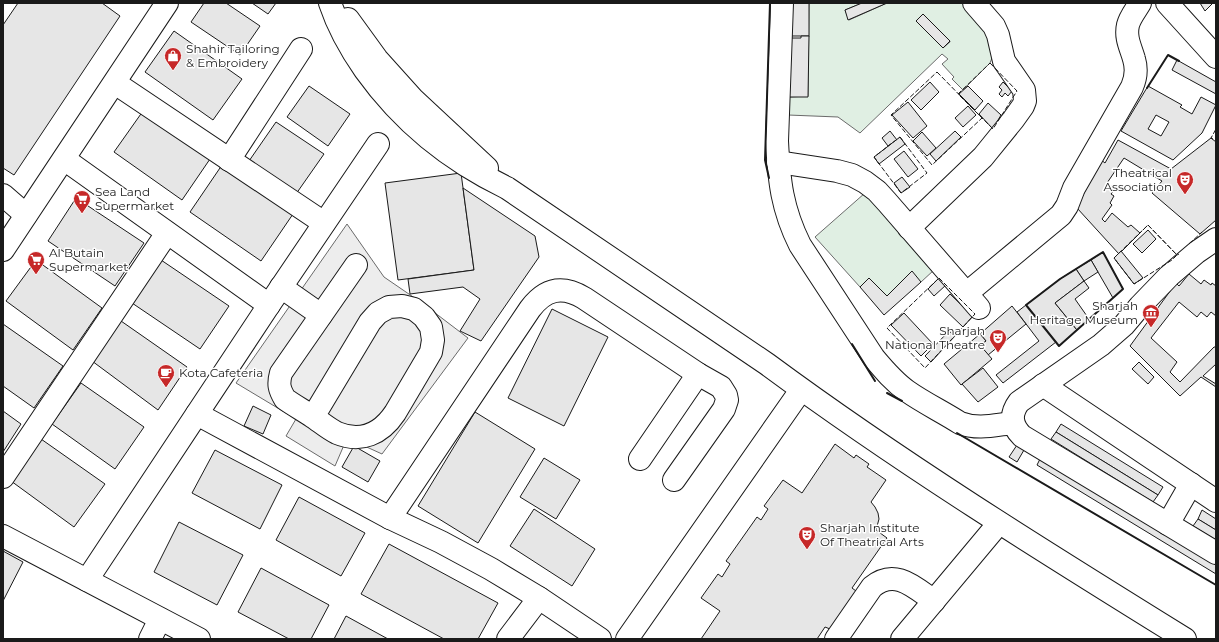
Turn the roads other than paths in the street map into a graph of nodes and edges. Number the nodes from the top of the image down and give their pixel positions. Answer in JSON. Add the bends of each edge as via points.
{"nodes":[{"id":1,"x":167,"y":3,"type":"edge"},
{"id":2,"x":332,"y":3,"type":"edge"},
{"id":3,"x":782,"y":3,"type":"edge"},
{"id":4,"x":974,"y":3,"type":"edge"},
{"id":5,"x":1140,"y":3,"type":"edge"},
{"id":6,"x":1167,"y":3,"type":"edge"},
{"id":7,"x":301,"y":50,"type":"dead end"},
{"id":8,"x":1216,"y":57,"type":"edge"},
{"id":9,"x":115,"y":83,"type":"junction"},
{"id":10,"x":378,"y":144,"type":"dead end"},
{"id":11,"x":64,"y":159,"type":"junction"},
{"id":12,"x":229,"y":160,"type":"junction"},
{"id":13,"x":778,"y":162,"type":"junction"},
{"id":14,"x":3,"y":195,"type":"edge"},
{"id":15,"x":26,"y":215,"type":"junction"},
{"id":16,"x":324,"y":223,"type":"junction"},
{"id":17,"x":910,"y":228,"type":"junction"},
{"id":18,"x":167,"y":233,"type":"junction"},
{"id":19,"x":1216,"y":239,"type":"edge"},
{"id":20,"x":3,"y":250,"type":"edge"},
{"id":21,"x":356,"y":266,"type":"dead end"},
{"id":22,"x":281,"y":287,"type":"junction"},
{"id":23,"x":269,"y":305,"type":"junction"},
{"id":24,"x":321,"y":315,"type":"junction"},
{"id":25,"x":698,"y":374,"type":"junction"},
{"id":26,"x":1043,"y":385,"type":"junction"},
{"id":27,"x":801,"y":390,"type":"junction"},
{"id":28,"x":197,"y":414,"type":"junction"},
{"id":29,"x":313,"y":417,"type":"junction"},
{"id":30,"x":1013,"y":423,"type":"junction"},
{"id":31,"x":640,"y":459,"type":"dead end"},
{"id":32,"x":3,"y":476,"type":"edge"},
{"id":33,"x":674,"y":480,"type":"dead end"},
{"id":34,"x":1191,"y":484,"type":"junction"},
{"id":35,"x":1216,"y":500,"type":"edge"},
{"id":36,"x":390,"y":518,"type":"junction"},
{"id":37,"x":999,"y":523,"type":"junction"},
{"id":38,"x":1168,"y":524,"type":"junction"},
{"id":39,"x":3,"y":536,"type":"edge"},
{"id":40,"x":1216,"y":553,"type":"edge"},
{"id":41,"x":87,"y":580,"type":"junction"},
{"id":42,"x":539,"y":598,"type":"junction"},
{"id":43,"x":934,"y":601,"type":"junction"},
{"id":44,"x":160,"y":619,"type":"junction"},
{"id":45,"x":150,"y":639,"type":"edge"},
{"id":46,"x":199,"y":639,"type":"edge"},
{"id":47,"x":508,"y":639,"type":"edge"},
{"id":48,"x":600,"y":639,"type":"edge"},
{"id":49,"x":627,"y":639,"type":"edge"},
{"id":50,"x":836,"y":639,"type":"edge"},
{"id":51,"x":902,"y":639,"type":"edge"},
{"id":52,"x":1184,"y":639,"type":"edge"}],
"edges":[{"from":1,"to":9,"type":"street"},
{"from":2,"to":27,"type":"street","via":[[413,99],[507,188],[767,364]]},
{"from":3,"to":13,"type":"street"},
{"from":4,"to":17,"type":"street","via":[[994,26],[1004,61],[1024,90],[1025,100],[1013,120],[983,157]]},
{"from":5,"to":17,"type":"street","via":[[1128,25],[1127,34],[1136,70],[1132,88],[1074,188],[1064,211],[973,301]]},
{"from":6,"to":8,"type":"street"},
{"from":7,"to":12,"type":"street"},
{"from":9,"to":11,"type":"street"},
{"from":9,"to":12,"type":"street"},
{"from":10,"to":16,"type":"street"},
{"from":11,"to":15,"type":"street"},
{"from":11,"to":18,"type":"street"},
{"from":12,"to":16,"type":"street"},
{"from":13,"to":17,"type":"street","via":[[852,175],[876,191]]},
{"from":13,"to":30,"type":"street","via":[[784,205],[796,238],[882,368],[907,391],[960,423],[978,427]]},
{"from":14,"to":15,"type":"street"},
{"from":15,"to":20,"type":"street"},
{"from":16,"to":22,"type":"street"},
{"from":18,"to":23,"type":"street"},
{"from":18,"to":32,"type":"street"},
{"from":19,"to":26,"type":"street","via":[[1169,276],[1124,325],[1101,345]]},
{"from":21,"to":24,"type":"street"},
{"from":22,"to":23,"type":"street"},
{"from":22,"to":24,"type":"street"},
{"from":23,"to":28,"type":"street"},
{"from":24,"to":29,"type":"street","via":[[285,365],[278,382],[285,399]]},
{"from":25,"to":31,"type":"street"},
{"from":25,"to":33,"type":"street","via":[[721,388],[727,400],[724,409]]},
{"from":25,"to":36,"type":"street","via":[[575,292],[564,290],[545,294],[530,309]]},
{"from":26,"to":30,"type":"street","via":[[1015,407]]},
{"from":26,"to":34,"type":"street"},
{"from":27,"to":37,"type":"street"},
{"from":27,"to":49,"type":"street"},
{"from":28,"to":36,"type":"street"},
{"from":28,"to":41,"type":"street"},
{"from":29,"to":29,"type":"street","via":[[335,432],[358,437],[374,433],[388,423],[431,352],[431,327],[424,317],[414,309],[402,306],[389,307],[378,313],[370,322]]},
{"from":30,"to":38,"type":"street","via":[[1022,436]]},
{"from":34,"to":35,"type":"street"},
{"from":34,"to":38,"type":"street"},
{"from":36,"to":42,"type":"street","via":[[441,542]]},
{"from":37,"to":43,"type":"street"},
{"from":37,"to":52,"type":"street"},
{"from":38,"to":40,"type":"street"},
{"from":39,"to":41,"type":"street"},
{"from":41,"to":44,"type":"street"},
{"from":42,"to":47,"type":"street"},
{"from":42,"to":48,"type":"street"},
{"from":43,"to":50,"type":"street","via":[[904,581],[890,578],[877,582]]},
{"from":43,"to":51,"type":"street"},
{"from":44,"to":45,"type":"street"},
{"from":44,"to":46,"type":"street"}]}
